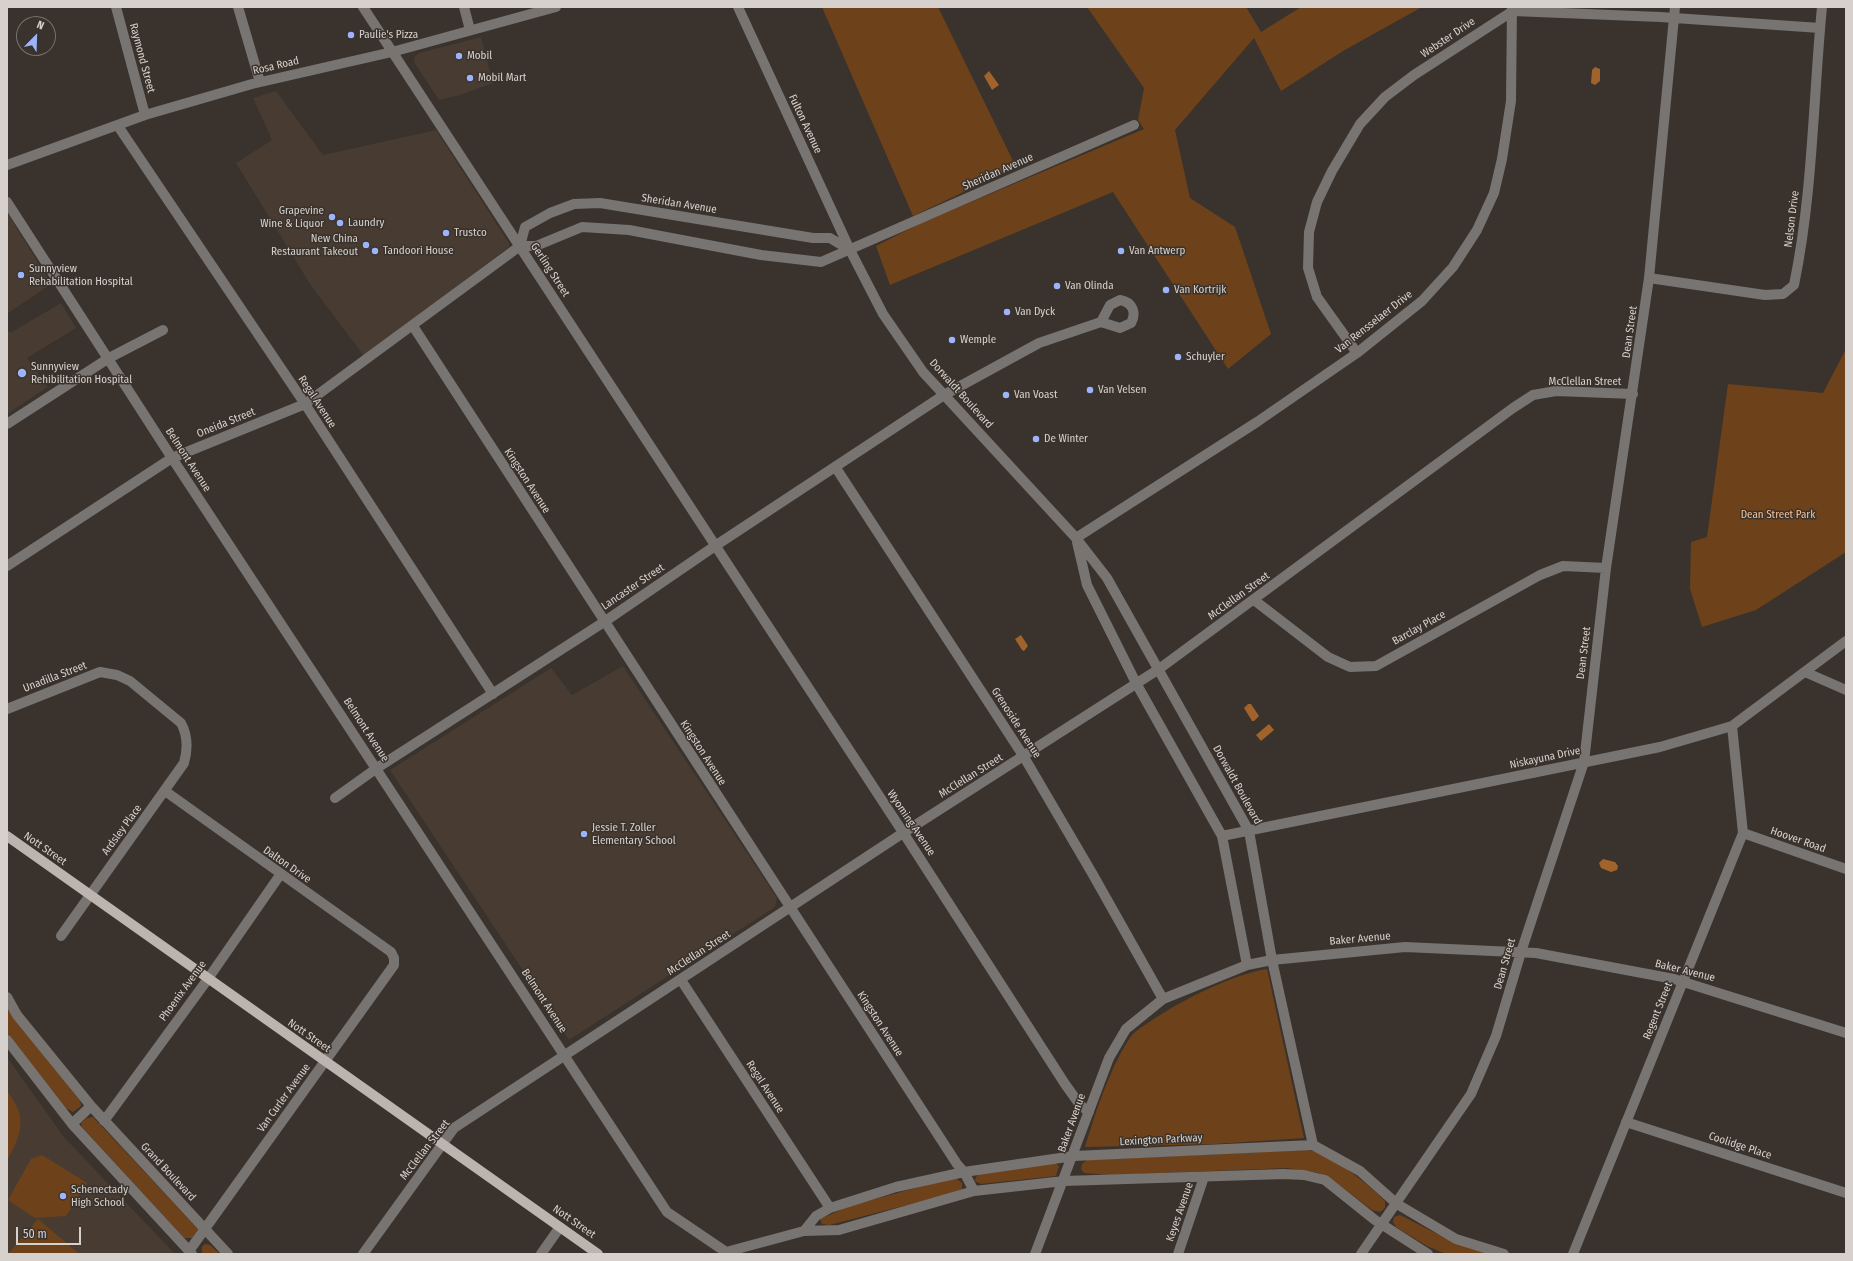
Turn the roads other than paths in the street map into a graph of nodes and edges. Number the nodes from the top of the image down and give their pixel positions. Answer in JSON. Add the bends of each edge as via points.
{"nodes":[{"id":1,"x":116,"y":7,"type":"edge"},
{"id":2,"x":238,"y":7,"type":"edge"},
{"id":3,"x":363,"y":7,"type":"edge"},
{"id":4,"x":464,"y":7,"type":"edge"},
{"id":5,"x":556,"y":7,"type":"edge"},
{"id":6,"x":738,"y":7,"type":"edge"},
{"id":7,"x":1674,"y":7,"type":"edge"},
{"id":8,"x":1822,"y":7,"type":"edge"},
{"id":9,"x":1513,"y":9,"type":"edge"},
{"id":10,"x":1674,"y":18,"type":"junction"},
{"id":11,"x":1820,"y":28,"type":"junction"},
{"id":12,"x":470,"y":30,"type":"junction"},
{"id":13,"x":392,"y":52,"type":"junction"},
{"id":14,"x":260,"y":82,"type":"junction"},
{"id":15,"x":145,"y":115,"type":"junction"},
{"id":16,"x":1134,"y":125,"type":"dead end"},
{"id":17,"x":118,"y":126,"type":"junction"},
{"id":18,"x":7,"y":165,"type":"edge"},
{"id":19,"x":7,"y":202,"type":"edge"},
{"id":20,"x":520,"y":246,"type":"junction"},
{"id":21,"x":850,"y":250,"type":"junction"},
{"id":22,"x":1650,"y":278,"type":"junction"},
{"id":23,"x":1101,"y":322,"type":"dead end"},
{"id":24,"x":413,"y":326,"type":"junction"},
{"id":25,"x":163,"y":330,"type":"dead end"},
{"id":26,"x":1358,"y":353,"type":"junction"},
{"id":27,"x":109,"y":358,"type":"junction"},
{"id":28,"x":1634,"y":394,"type":"junction"},
{"id":29,"x":944,"y":395,"type":"junction"},
{"id":30,"x":305,"y":404,"type":"junction"},
{"id":31,"x":7,"y":424,"type":"edge"},
{"id":32,"x":172,"y":458,"type":"junction"},
{"id":33,"x":836,"y":468,"type":"junction"},
{"id":34,"x":1076,"y":538,"type":"junction"},
{"id":35,"x":715,"y":546,"type":"junction"},
{"id":36,"x":7,"y":553,"type":"edge"},
{"id":37,"x":10,"y":564,"type":"edge"},
{"id":38,"x":1606,"y":568,"type":"junction"},
{"id":39,"x":1254,"y":600,"type":"junction"},
{"id":40,"x":604,"y":622,"type":"junction"},
{"id":41,"x":1846,"y":641,"type":"edge"},
{"id":42,"x":1159,"y":669,"type":"junction"},
{"id":43,"x":1805,"y":672,"type":"junction"},
{"id":44,"x":1136,"y":683,"type":"junction"},
{"id":45,"x":1846,"y":690,"type":"edge"},
{"id":46,"x":493,"y":694,"type":"junction"},
{"id":47,"x":7,"y":709,"type":"edge"},
{"id":48,"x":1732,"y":726,"type":"junction"},
{"id":49,"x":186,"y":732,"type":"joint"},
{"id":50,"x":1024,"y":757,"type":"junction"},
{"id":51,"x":1584,"y":762,"type":"junction"},
{"id":52,"x":377,"y":768,"type":"junction"},
{"id":53,"x":165,"y":791,"type":"junction"},
{"id":54,"x":335,"y":798,"type":"dead end"},
{"id":55,"x":1249,"y":831,"type":"junction"},
{"id":56,"x":903,"y":833,"type":"junction"},
{"id":57,"x":1743,"y":833,"type":"junction"},
{"id":58,"x":7,"y":836,"type":"edge"},
{"id":59,"x":1222,"y":836,"type":"junction"},
{"id":60,"x":1846,"y":869,"type":"edge"},
{"id":61,"x":280,"y":875,"type":"junction"},
{"id":62,"x":89,"y":895,"type":"junction"},
{"id":63,"x":790,"y":908,"type":"junction"},
{"id":64,"x":60,"y":936,"type":"dead end"},
{"id":65,"x":1520,"y":952,"type":"junction"},
{"id":66,"x":394,"y":958,"type":"joint"},
{"id":67,"x":1272,"y":960,"type":"junction"},
{"id":68,"x":1247,"y":965,"type":"junction"},
{"id":69,"x":207,"y":979,"type":"junction"},
{"id":70,"x":681,"y":980,"type":"junction"},
{"id":71,"x":1683,"y":980,"type":"junction"},
{"id":72,"x":7,"y":997,"type":"edge"},
{"id":73,"x":1163,"y":999,"type":"junction"},
{"id":74,"x":1846,"y":1033,"type":"edge"},
{"id":75,"x":7,"y":1040,"type":"edge"},
{"id":76,"x":565,"y":1054,"type":"junction"},
{"id":77,"x":325,"y":1062,"type":"junction"},
{"id":78,"x":91,"y":1106,"type":"junction"},
{"id":79,"x":1089,"y":1112,"type":"junction"},
{"id":80,"x":104,"y":1120,"type":"junction"},
{"id":81,"x":1626,"y":1122,"type":"junction"},
{"id":82,"x":72,"y":1124,"type":"junction"},
{"id":83,"x":442,"y":1144,"type":"junction"},
{"id":84,"x":1313,"y":1145,"type":"junction"},
{"id":85,"x":1074,"y":1156,"type":"junction"},
{"id":86,"x":964,"y":1172,"type":"junction"},
{"id":87,"x":1204,"y":1178,"type":"junction"},
{"id":88,"x":1064,"y":1181,"type":"junction"},
{"id":89,"x":974,"y":1191,"type":"junction"},
{"id":90,"x":1846,"y":1193,"type":"edge"},
{"id":91,"x":1397,"y":1204,"type":"junction"},
{"id":92,"x":830,"y":1208,"type":"junction"},
{"id":93,"x":1382,"y":1225,"type":"junction"},
{"id":94,"x":560,"y":1227,"type":"junction"},
{"id":95,"x":205,"y":1230,"type":"junction"},
{"id":96,"x":804,"y":1231,"type":"junction"},
{"id":97,"x":190,"y":1252,"type":"edge"},
{"id":98,"x":725,"y":1253,"type":"edge"},
{"id":99,"x":228,"y":1254,"type":"edge"},
{"id":100,"x":364,"y":1254,"type":"edge"},
{"id":101,"x":541,"y":1254,"type":"edge"},
{"id":102,"x":598,"y":1254,"type":"edge"},
{"id":103,"x":1035,"y":1254,"type":"edge"},
{"id":104,"x":1178,"y":1254,"type":"edge"},
{"id":105,"x":1362,"y":1254,"type":"edge"},
{"id":106,"x":1428,"y":1254,"type":"edge"},
{"id":107,"x":1504,"y":1254,"type":"edge"},
{"id":108,"x":1573,"y":1254,"type":"edge"}],
"edges":[{"from":1,"to":15,"type":"street","name":"Raymond Street"},
{"from":2,"to":14,"type":"street"},
{"from":3,"to":13,"type":"street","name":"Gerling Street"},
{"from":4,"to":12,"type":"street"},
{"from":5,"to":12,"type":"street","name":"Rosa Road"},
{"from":6,"to":21,"type":"street","name":"Fulton Avenue"},
{"from":7,"to":10,"type":"street","name":"Dean Street"},
{"from":8,"to":11,"type":"street","name":"Nelson Drive"},
{"from":9,"to":10,"type":"street"},
{"from":9,"to":26,"type":"street","name":"Van Rensselaer Drive","via":[[1511,101],[1494,193],[1477,230],[1453,267],[1422,301]]},
{"from":9,"to":26,"type":"street","name":"Webster Drive","via":[[1385,97],[1360,124],[1317,202],[1309,232],[1308,268],[1317,297]]},
{"from":10,"to":11,"type":"street"},
{"from":10,"to":22,"type":"street","name":"Dean Street"},
{"from":11,"to":22,"type":"street","name":"Nelson Drive","via":[[1815,122],[1806,213],[1794,285],[1782,294],[1765,295]]},
{"from":12,"to":13,"type":"street","name":"Rosa Road"},
{"from":13,"to":14,"type":"street","name":"Rosa Road"},
{"from":13,"to":20,"type":"street","name":"Gerling Street"},
{"from":14,"to":15,"type":"street","name":"Rosa Road"},
{"from":15,"to":17,"type":"street","name":"Rosa Road"},
{"from":16,"to":21,"type":"street","name":"Sheridan Avenue"},
{"from":17,"to":18,"type":"street","name":"Rosa Road"},
{"from":17,"to":30,"type":"street","name":"Regal Avenue"},
{"from":19,"to":27,"type":"street","name":"Belmont Avenue"},
{"from":20,"to":21,"type":"street","name":"Sheridan Avenue","via":[[536,246],[582,227],[629,230],[761,255],[821,262]]},
{"from":20,"to":21,"type":"street","name":"Sheridan Avenue","via":[[525,227],[550,213],[574,204],[600,203],[813,238],[830,238]]},
{"from":20,"to":24,"type":"street"},
{"from":20,"to":35,"type":"street","name":"Gerling Street"},
{"from":21,"to":29,"type":"street","name":"Dorwaldt Boulevard","via":[[883,314],[923,372]]},
{"from":22,"to":28,"type":"street","name":"Dean Street"},
{"from":23,"to":29,"type":"street","name":"Lancaster Street","via":[[1039,343]]},
{"from":24,"to":30,"type":"street","name":"Oneida Street"},
{"from":24,"to":40,"type":"street","name":"Kingston Avenue"},
{"from":25,"to":27,"type":"street"},
{"from":26,"to":34,"type":"street","name":"Van Rensselaer Drive","via":[[1257,422]]},
{"from":27,"to":31,"type":"street"},
{"from":27,"to":32,"type":"street","name":"Belmont Avenue"},
{"from":28,"to":38,"type":"street","name":"Dean Street"},
{"from":28,"to":39,"type":"street","name":"McClellan Street","via":[[1556,391],[1533,395]]},
{"from":29,"to":33,"type":"street","name":"Lancaster Street"},
{"from":29,"to":34,"type":"street","name":"Dorwaldt Boulevard"},
{"from":30,"to":32,"type":"street","name":"Oneida Street"},
{"from":30,"to":46,"type":"street","name":"Regal Avenue"},
{"from":32,"to":37,"type":"street","name":"Oneida Street"},
{"from":32,"to":52,"type":"street","name":"Belmont Avenue"},
{"from":33,"to":35,"type":"street","name":"Lancaster Street"},
{"from":33,"to":50,"type":"street","name":"Grenoside Avenue"},
{"from":34,"to":42,"type":"street","name":"Dorwaldt Boulevard","via":[[1107,578]]},
{"from":34,"to":44,"type":"street","name":"Dorwaldt Boulevard","via":[[1087,585]]},
{"from":35,"to":40,"type":"street","name":"Lancaster Street"},
{"from":35,"to":56,"type":"street","name":"Wyoming Avenue"},
{"from":36,"to":37,"type":"street"},
{"from":38,"to":39,"type":"street","name":"Barclay Place","via":[[1563,566],[1540,575],[1376,666],[1350,667],[1328,657]]},
{"from":38,"to":51,"type":"street","name":"Dean Street"},
{"from":39,"to":42,"type":"street","name":"McClellan Street"},
{"from":40,"to":46,"type":"street","name":"Lancaster Street"},
{"from":40,"to":63,"type":"street","name":"Kingston Avenue"},
{"from":41,"to":43,"type":"street","name":"Niskayuna Drive"},
{"from":42,"to":44,"type":"street","name":"McClellan Street"},
{"from":42,"to":55,"type":"street","name":"Dorwaldt Boulevard"},
{"from":43,"to":45,"type":"street"},
{"from":43,"to":48,"type":"street","name":"Niskayuna Drive"},
{"from":44,"to":50,"type":"street","name":"McClellan Street"},
{"from":44,"to":59,"type":"street","name":"Dorwaldt Boulevard"},
{"from":46,"to":52,"type":"street","name":"Lancaster Street"},
{"from":47,"to":49,"type":"street","name":"Unadilla Street","via":[[100,672],[117,675],[130,681],[181,724]]},
{"from":48,"to":51,"type":"street","name":"Niskayuna Drive","via":[[1660,747]]},
{"from":48,"to":57,"type":"street","name":"Regent Street"},
{"from":49,"to":53,"type":"street","name":"Ardsley Place","via":[[187,752],[184,763]]},
{"from":50,"to":56,"type":"street","name":"McClellan Street"},
{"from":50,"to":73,"type":"street","name":"Grenoside Avenue"},
{"from":51,"to":55,"type":"street","name":"Niskayuna Drive"},
{"from":51,"to":65,"type":"street","name":"Dean Street"},
{"from":52,"to":54,"type":"street","name":"Lancaster Street"},
{"from":52,"to":76,"type":"street","name":"Belmont Avenue"},
{"from":53,"to":61,"type":"street","name":"Dalton Drive"},
{"from":53,"to":62,"type":"street","name":"Ardsley Place"},
{"from":55,"to":59,"type":"street","name":"Niskayuna Drive"},
{"from":55,"to":67,"type":"street","name":"Dorwaldt Boulevard"},
{"from":56,"to":63,"type":"street","name":"McClellan Street"},
{"from":56,"to":79,"type":"street","name":"Wyoming Avenue","via":[[1065,1084],[1080,1105]]},
{"from":57,"to":60,"type":"street","name":"Hoover Road"},
{"from":57,"to":71,"type":"street","name":"Regent Street"},
{"from":58,"to":62,"type":"main road","name":"Nott Street"},
{"from":59,"to":68,"type":"street","name":"Dorwaldt Boulevard"},
{"from":61,"to":66,"type":"street","name":"Dalton Drive","via":[[391,952]]},
{"from":61,"to":69,"type":"street","name":"Phoenix Avenue"},
{"from":62,"to":64,"type":"street","name":"Ardsley Place"},
{"from":62,"to":69,"type":"main road","name":"Nott Street"},
{"from":63,"to":70,"type":"street","name":"McClellan Street"},
{"from":63,"to":86,"type":"street","name":"Kingston Avenue","via":[[956,1164]]},
{"from":65,"to":67,"type":"street","name":"Baker Avenue","via":[[1405,947]]},
{"from":65,"to":71,"type":"street","name":"Baker Avenue"},
{"from":65,"to":91,"type":"street","name":"Dean Street","via":[[1496,1036],[1471,1094]]},
{"from":66,"to":77,"type":"street","name":"Van Curler Avenue","via":[[394,965]]},
{"from":67,"to":68,"type":"street","name":"Baker Avenue"},
{"from":67,"to":84,"type":"street","name":"Dorwaldt Boulevard"},
{"from":68,"to":73,"type":"street","name":"Baker Avenue"},
{"from":69,"to":77,"type":"main road","name":"Nott Street"},
{"from":69,"to":80,"type":"street","name":"Phoenix Avenue"},
{"from":70,"to":76,"type":"street","name":"McClellan Street"},
{"from":70,"to":92,"type":"street","name":"Regal Avenue"},
{"from":71,"to":74,"type":"street","name":"Baker Avenue"},
{"from":71,"to":81,"type":"street","name":"Regent Street"},
{"from":72,"to":78,"type":"street","name":"Grand Boulevard","via":[[17,1014]]},
{"from":73,"to":79,"type":"street","name":"Baker Avenue","via":[[1126,1029],[1109,1058]]},
{"from":75,"to":82,"type":"street"},
{"from":76,"to":83,"type":"street","name":"McClellan Street","via":[[454,1128]]},
{"from":76,"to":98,"type":"street","name":"Belmont Avenue","via":[[667,1212]]},
{"from":77,"to":83,"type":"main road","name":"Nott Street"},
{"from":77,"to":95,"type":"street","name":"Van Curler Avenue"},
{"from":78,"to":80,"type":"street","name":"Grand Boulevard"},
{"from":78,"to":82,"type":"street"},
{"from":79,"to":85,"type":"street","name":"Baker Avenue"},
{"from":80,"to":95,"type":"street","name":"Grand Boulevard"},
{"from":81,"to":90,"type":"street","name":"Coolidge Place"},
{"from":81,"to":108,"type":"street","name":"Regent Street"},
{"from":82,"to":97,"type":"street"},
{"from":83,"to":94,"type":"main road","name":"Nott Street"},
{"from":83,"to":100,"type":"street","name":"McClellan Street"},
{"from":84,"to":85,"type":"street","name":"Lexington Parkway"},
{"from":84,"to":91,"type":"street","via":[[1360,1171]]},
{"from":85,"to":86,"type":"street","name":"Lexington Parkway"},
{"from":85,"to":88,"type":"street","name":"Baker Avenue"},
{"from":86,"to":89,"type":"street","name":"Kingston Avenue"},
{"from":86,"to":92,"type":"street","name":"Lexington Parkway","via":[[896,1187]]},
{"from":87,"to":88,"type":"street"},
{"from":87,"to":93,"type":"street","via":[[1284,1174],[1325,1180]]},
{"from":87,"to":104,"type":"street","name":"Keyes Avenue"},
{"from":88,"to":89,"type":"street"},
{"from":88,"to":103,"type":"street","name":"Baker Avenue"},
{"from":89,"to":96,"type":"street","via":[[839,1230]]},
{"from":91,"to":93,"type":"street","name":"Dean Street"},
{"from":91,"to":107,"type":"street","via":[[1456,1239]]},
{"from":92,"to":96,"type":"street","name":"Lexington Parkway","via":[[816,1216]]},
{"from":93,"to":105,"type":"street","name":"Dean Street"},
{"from":93,"to":106,"type":"street"},
{"from":94,"to":101,"type":"street"},
{"from":94,"to":102,"type":"main road","name":"Nott Street"},
{"from":95,"to":97,"type":"street","name":"Van Curler Avenue"},
{"from":95,"to":99,"type":"street","name":"Grand Boulevard"},
{"from":96,"to":98,"type":"street"}]}
